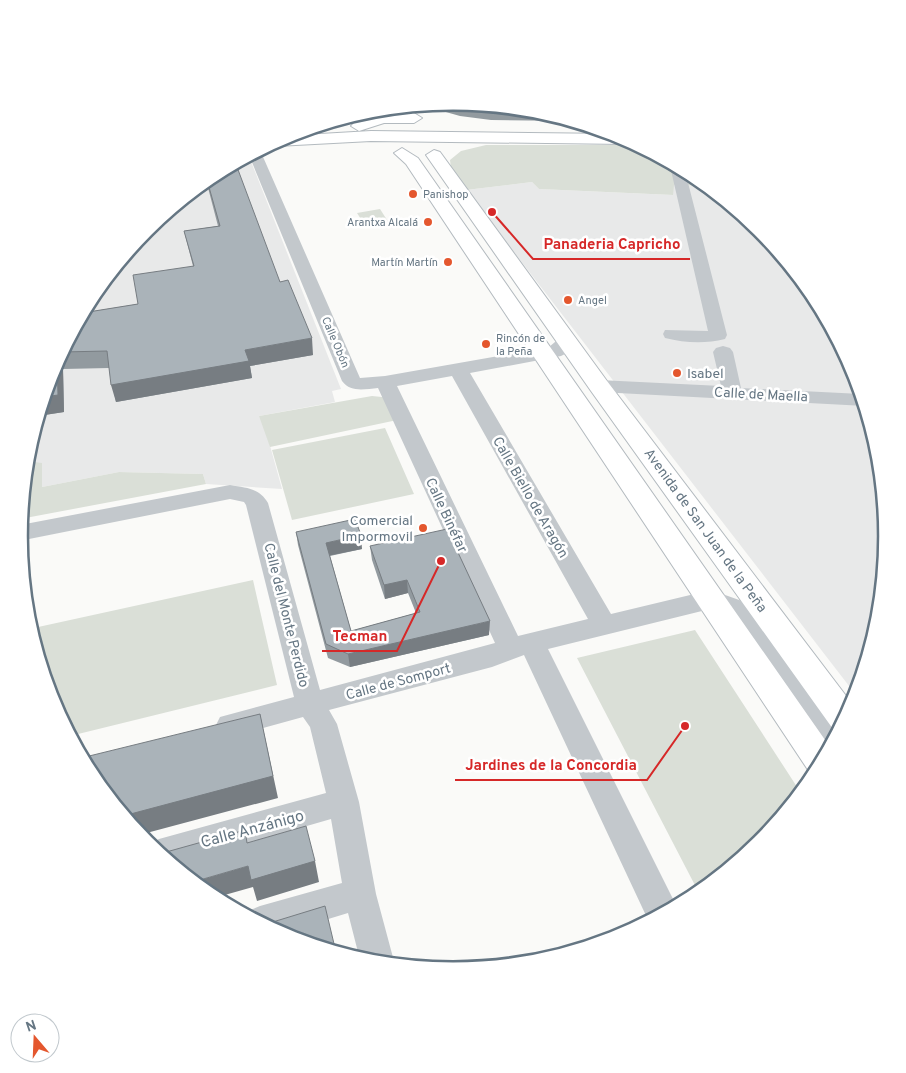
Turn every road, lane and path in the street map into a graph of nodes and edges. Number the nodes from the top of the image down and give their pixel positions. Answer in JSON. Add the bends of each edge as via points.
{"nodes":[{"id":1,"x":409,"y":114,"type":"edge"},
{"id":2,"x":420,"y":120,"type":"junction"},
{"id":3,"x":373,"y":126,"type":"edge"},
{"id":4,"x":508,"y":138,"type":"junction"},
{"id":5,"x":602,"y":138,"type":"edge"},
{"id":6,"x":300,"y":140,"type":"edge"},
{"id":7,"x":284,"y":146,"type":"edge"},
{"id":8,"x":440,"y":146,"type":"junction"},
{"id":9,"x":402,"y":153,"type":"junction"},
{"id":10,"x":259,"y":158,"type":"edge"},
{"id":11,"x":680,"y":177,"type":"edge"},
{"id":12,"x":672,"y":334,"type":"dead end"},
{"id":13,"x":568,"y":341,"type":"junction"},
{"id":14,"x":723,"y":352,"type":"dead end"},
{"id":15,"x":543,"y":354,"type":"junction"},
{"id":16,"x":458,"y":369,"type":"junction"},
{"id":17,"x":385,"y":382,"type":"junction"},
{"id":18,"x":599,"y":386,"type":"junction"},
{"id":19,"x":732,"y":392,"type":"junction"},
{"id":20,"x":856,"y":400,"type":"edge"},
{"id":21,"x":28,"y":531,"type":"edge"},
{"id":22,"x":712,"y":599,"type":"junction"},
{"id":23,"x":604,"y":625,"type":"junction"},
{"id":24,"x":521,"y":646,"type":"junction"},
{"id":25,"x":310,"y":705,"type":"junction"},
{"id":26,"x":840,"y":713,"type":"edge"},
{"id":27,"x":207,"y":731,"type":"edge"},
{"id":28,"x":831,"y":732,"type":"edge"},
{"id":29,"x":817,"y":756,"type":"edge"},
{"id":30,"x":344,"y":802,"type":"junction"},
{"id":31,"x":167,"y":852,"type":"edge"},
{"id":32,"x":360,"y":894,"type":"junction"},
{"id":33,"x":660,"y":908,"type":"edge"},
{"id":34,"x":270,"y":920,"type":"edge"},
{"id":35,"x":376,"y":955,"type":"edge"}],
"edges":[{"from":1,"to":2,"type":"main road","name":"Avenida de San Juan de la Peña"},
{"from":2,"to":3,"type":"main road","via":[[394,117]]},
{"from":2,"to":4,"type":"main road"},
{"from":2,"to":8,"type":"main road","name":"Avenida de San Juan de la Peña","via":[[434,126]]},
{"from":3,"to":6,"type":"main road","via":[[324,138]]},
{"from":3,"to":7,"type":"main road"},
{"from":3,"to":8,"type":"main road"},
{"from":3,"to":9,"type":"main road"},
{"from":4,"to":5,"type":"main road"},
{"from":4,"to":8,"type":"main road","via":[[458,147]]},
{"from":8,"to":9,"type":"main road"},
{"from":8,"to":13,"type":"main road","name":"Avenida de San Juan de la Peña"},
{"from":9,"to":15,"type":"main road","via":[[412,161]]},
{"from":10,"to":17,"type":"street","name":"Calle Obón","via":[[352,381],[361,385]]},
{"from":11,"to":12,"type":"street","via":[[718,335]]},
{"from":13,"to":15,"type":"street","via":[[561,349]]},
{"from":13,"to":18,"type":"main road","name":"Avenida de San Juan de la Peña"},
{"from":14,"to":19,"type":"street"},
{"from":15,"to":16,"type":"street","name":"Calle Obón"},
{"from":15,"to":22,"type":"main road"},
{"from":16,"to":17,"type":"street","name":"Calle Obón"},
{"from":16,"to":23,"type":"street","name":"Calle Biello de Aragón"},
{"from":17,"to":24,"type":"street","name":"Calle Binéfar"},
{"from":18,"to":19,"type":"street","name":"Calle de Maella"},
{"from":18,"to":26,"type":"main road","name":"Avenida de San Juan de la Peña"},
{"from":19,"to":20,"type":"street","name":"Calle de Maella"},
{"from":21,"to":25,"type":"street","name":"Calle del Monte Perdido","via":[[230,492],[251,496],[260,510]]},
{"from":22,"to":23,"type":"street","name":"Calle de Somport"},
{"from":22,"to":28,"type":"street","name":"Avenida de San Juan de la Peña","via":[[733,608],[754,625]]},
{"from":22,"to":29,"type":"main road"},
{"from":23,"to":24,"type":"street","name":"Calle de Somport"},
{"from":24,"to":25,"type":"street","name":"Calle de Somport"},
{"from":24,"to":33,"type":"street","name":"Calle Binéfar"},
{"from":25,"to":27,"type":"street","name":"Calle de Somport"},
{"from":25,"to":30,"type":"street","name":"Calle del Monte Perdido","via":[[323,724]]},
{"from":30,"to":31,"type":"street","name":"Calle Anzánigo"},
{"from":30,"to":32,"type":"street","name":"Calle del Monte Perdido"},
{"from":32,"to":34,"type":"street"},
{"from":32,"to":35,"type":"street","name":"Calle del Monte Perdido"}]}
